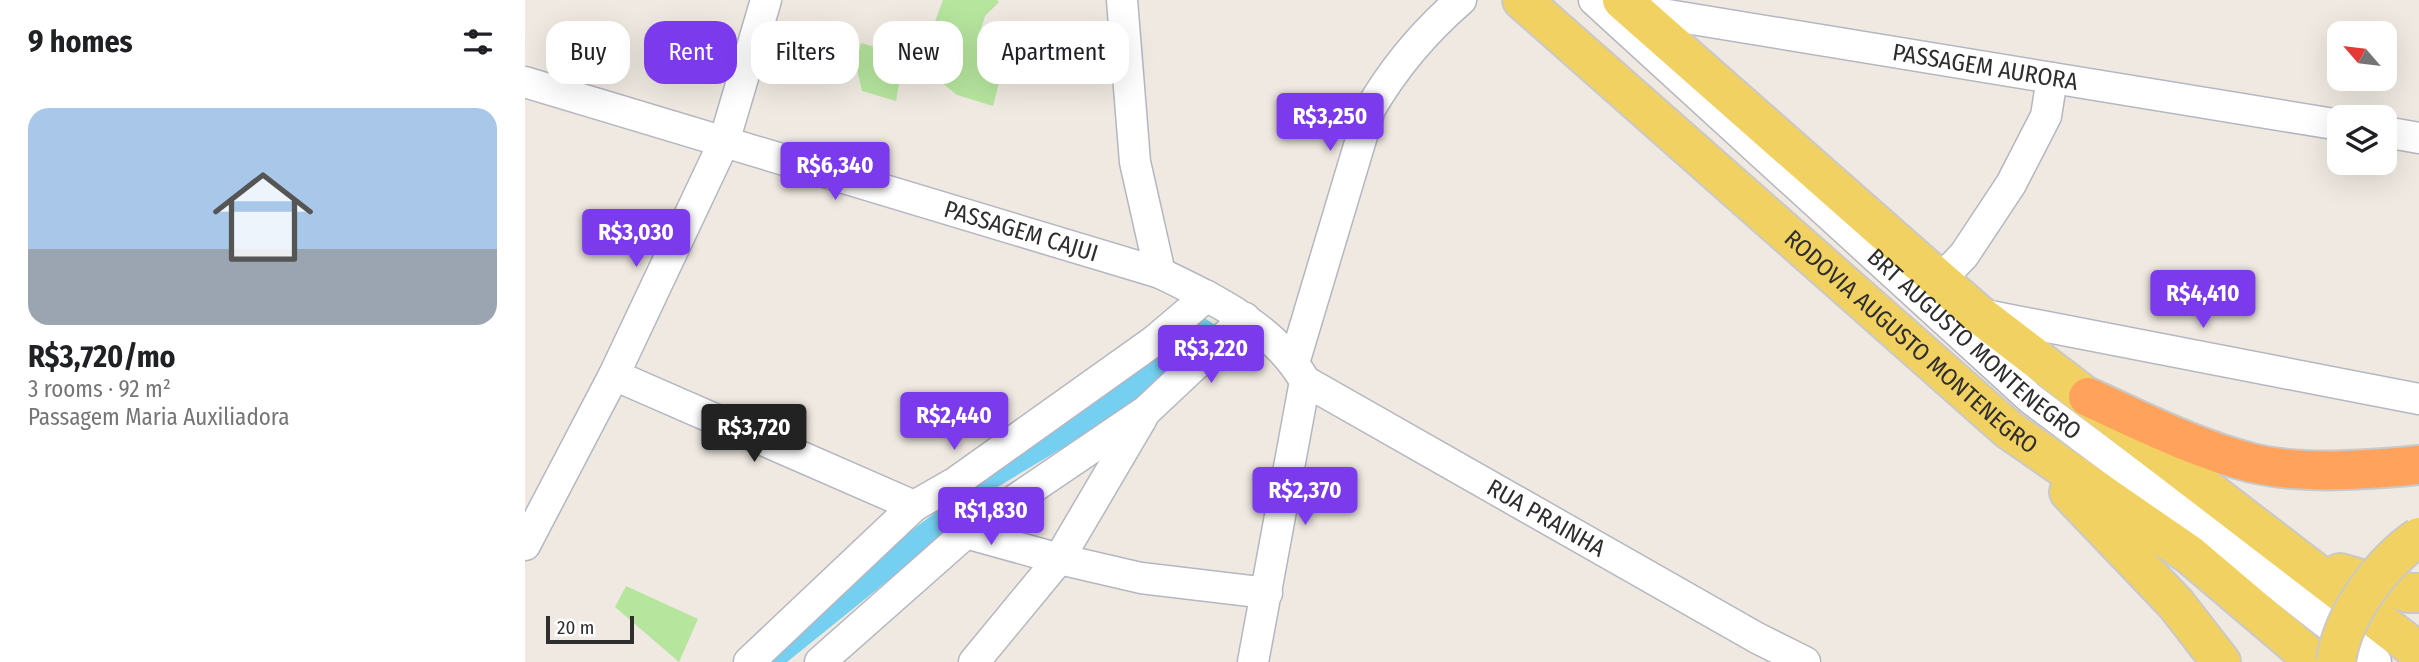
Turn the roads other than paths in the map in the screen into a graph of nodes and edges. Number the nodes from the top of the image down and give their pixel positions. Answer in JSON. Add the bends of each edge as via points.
{"nodes":[{"id":1,"x":766,"y":0,"type":"edge"},
{"id":2,"x":1122,"y":0,"type":"edge"},
{"id":3,"x":1461,"y":0,"type":"edge"},
{"id":4,"x":1522,"y":0,"type":"edge"},
{"id":5,"x":1594,"y":0,"type":"edge"},
{"id":6,"x":1626,"y":4,"type":"edge"},
{"id":7,"x":2052,"y":78,"type":"junction"},
{"id":8,"x":525,"y":82,"type":"edge"},
{"id":9,"x":2327,"y":123,"type":"edge"},
{"id":10,"x":2397,"y":134,"type":"edge"},
{"id":11,"x":2419,"y":138,"type":"edge"},
{"id":12,"x":724,"y":142,"type":"junction"},
{"id":13,"x":1160,"y":273,"type":"junction"},
{"id":14,"x":1940,"y":280,"type":"junction"},
{"id":15,"x":1207,"y":296,"type":"junction"},
{"id":16,"x":1977,"y":313,"type":"junction"},
{"id":17,"x":1245,"y":318,"type":"junction"},
{"id":18,"x":1300,"y":372,"type":"junction"},
{"id":19,"x":614,"y":375,"type":"junction"},
{"id":20,"x":2088,"y":397,"type":"junction"},
{"id":21,"x":2419,"y":398,"type":"edge"},
{"id":22,"x":1146,"y":411,"type":"junction"},
{"id":23,"x":2009,"y":430,"type":"junction"},
{"id":24,"x":2419,"y":466,"type":"edge"},
{"id":25,"x":914,"y":506,"type":"junction"},
{"id":26,"x":966,"y":533,"type":"junction"},
{"id":27,"x":2419,"y":537,"type":"edge"},
{"id":28,"x":525,"y":545,"type":"edge"},
{"id":29,"x":2290,"y":554,"type":"junction"},
{"id":30,"x":1059,"y":559,"type":"junction"},
{"id":31,"x":1267,"y":593,"type":"junction"},
{"id":32,"x":2419,"y":593,"type":"edge"},
{"id":33,"x":2419,"y":652,"type":"edge"},
{"id":34,"x":749,"y":662,"type":"edge"},
{"id":35,"x":820,"y":662,"type":"edge"},
{"id":36,"x":974,"y":662,"type":"edge"},
{"id":37,"x":1253,"y":662,"type":"edge"},
{"id":38,"x":1805,"y":662,"type":"edge"},
{"id":39,"x":2221,"y":662,"type":"edge"},
{"id":40,"x":2316,"y":662,"type":"edge"},
{"id":41,"x":2336,"y":662,"type":"edge"},
{"id":42,"x":2376,"y":662,"type":"edge"}],
"edges":[{"from":1,"to":12,"type":"street"},
{"from":2,"to":13,"type":"street","via":[[1135,162]]},
{"from":3,"to":18,"type":"street","via":[[1437,21],[1384,84],[1370,109]]},
{"from":4,"to":23,"type":"main road","name":"RODOVIA AUGUSTO MONTENEGRO"},
{"from":5,"to":42,"type":"street","name":"BRT AUGUSTO MONTENEGRO","via":[[2031,399]]},
{"from":6,"to":7,"type":"street","name":"PASSAGEM AURORA"},
{"from":6,"to":14,"type":"main road"},
{"from":7,"to":9,"type":"street","name":"PASSAGEM AURORA"},
{"from":7,"to":14,"type":"street","via":[[2046,116],[2011,184],[1964,255]]},
{"from":8,"to":12,"type":"street","name":"PASSAGEM CAJUI"},
{"from":10,"to":11,"type":"street"},
{"from":12,"to":13,"type":"street","name":"PASSAGEM CAJUI"},
{"from":12,"to":19,"type":"street"},
{"from":13,"to":15,"type":"street","name":"PASSAGEM CAJUI"},
{"from":14,"to":16,"type":"main road"},
{"from":15,"to":17,"type":"street","name":"PASSAGEM CAJUI"},
{"from":15,"to":25,"type":"street","via":[[1132,357],[956,482]]},
{"from":16,"to":20,"type":"main road"},
{"from":16,"to":21,"type":"street"},
{"from":17,"to":18,"type":"street","name":"PASSAGEM CAJUI"},
{"from":17,"to":22,"type":"street"},
{"from":18,"to":31,"type":"street"},
{"from":18,"to":38,"type":"street","name":"RUA PRAINHA"},
{"from":19,"to":25,"type":"street"},
{"from":19,"to":28,"type":"street"},
{"from":20,"to":24,"type":"highway","via":[[2216,453],[2255,464],[2340,470]]},
{"from":20,"to":29,"type":"main road"},
{"from":22,"to":26,"type":"street"},
{"from":22,"to":30,"type":"street"},
{"from":23,"to":39,"type":"main road","via":[[2176,604]]},
{"from":23,"to":40,"type":"main road","name":"RODOVIA AUGUSTO MONTENEGRO","via":[[2190,555]]},
{"from":25,"to":34,"type":"street"},
{"from":26,"to":30,"type":"street"},
{"from":26,"to":35,"type":"street"},
{"from":27,"to":41,"type":"main road","bridge":true,"via":[[2376,575],[2350,619]]},
{"from":29,"to":32,"type":"main road","via":[[2336,572]]},
{"from":29,"to":33,"type":"main road"},
{"from":30,"to":31,"type":"street","via":[[1141,578]]},
{"from":30,"to":36,"type":"street"},
{"from":31,"to":37,"type":"street"}]}
